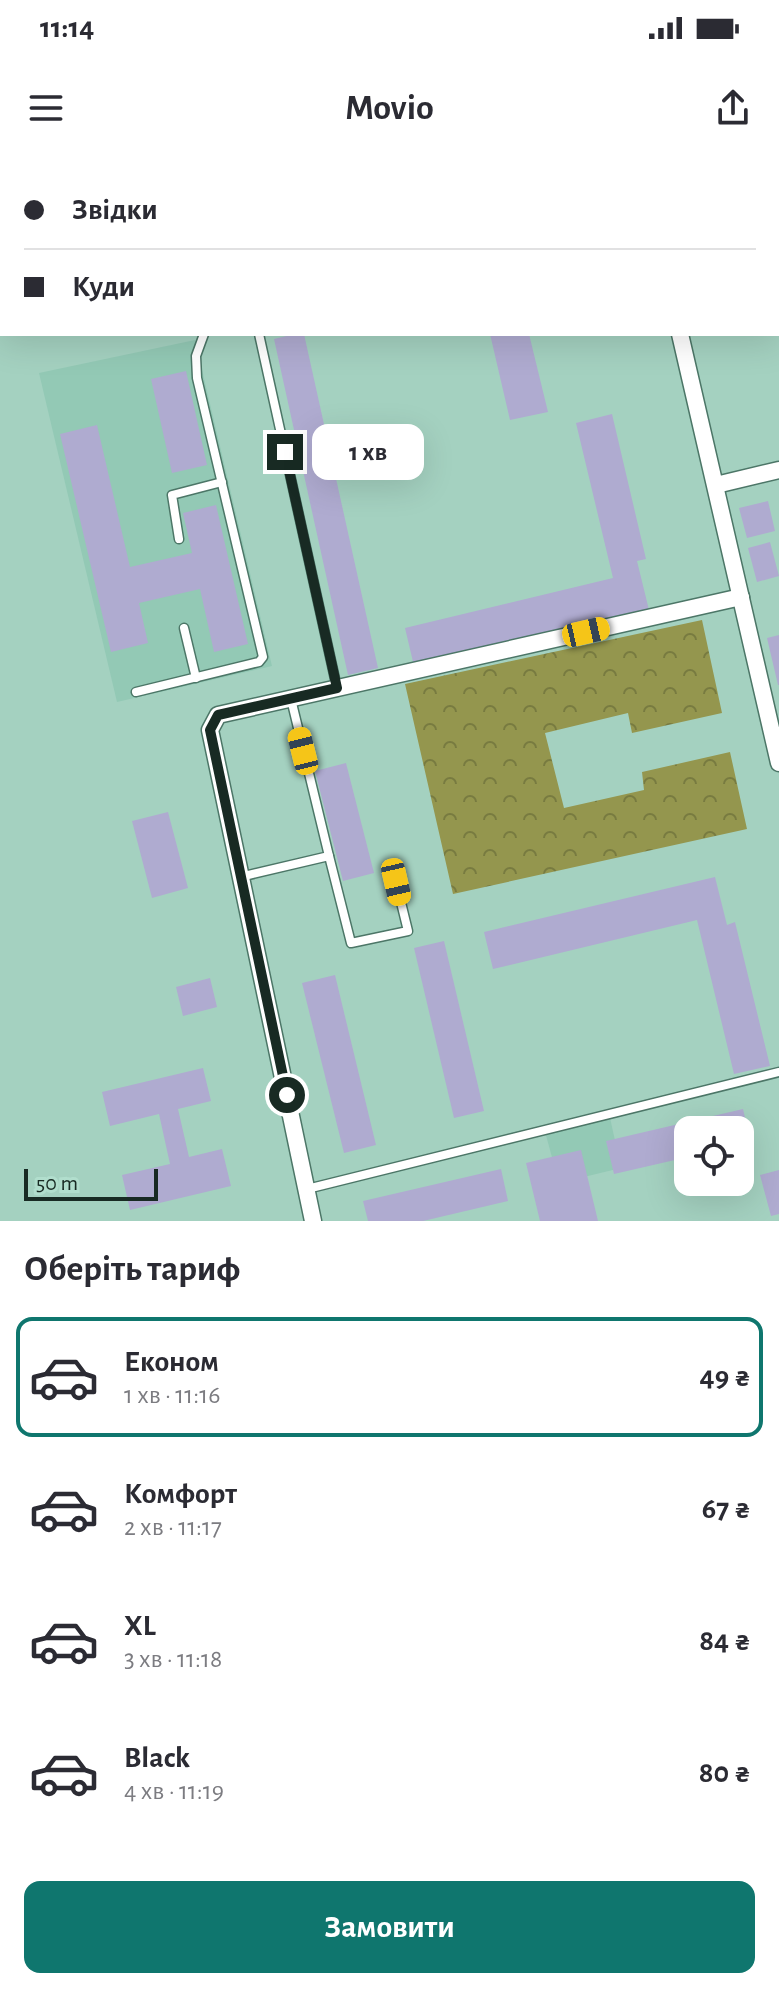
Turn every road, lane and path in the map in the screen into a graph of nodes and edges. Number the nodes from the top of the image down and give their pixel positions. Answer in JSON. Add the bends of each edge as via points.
{"nodes":[{"id":1,"x":203,"y":336,"type":"edge"},
{"id":2,"x":259,"y":336,"type":"edge"},
{"id":3,"x":680,"y":336,"type":"edge"},
{"id":4,"x":779,"y":470,"type":"edge"},
{"id":5,"x":222,"y":482,"type":"junction"},
{"id":6,"x":716,"y":485,"type":"junction"},
{"id":7,"x":179,"y":539,"type":"dead end"},
{"id":8,"x":741,"y":597,"type":"junction"},
{"id":9,"x":184,"y":628,"type":"dead end"},
{"id":10,"x":196,"y":678,"type":"junction"},
{"id":11,"x":337,"y":688,"type":"junction"},
{"id":12,"x":136,"y":692,"type":"dead end"},
{"id":13,"x":291,"y":698,"type":"junction"},
{"id":14,"x":773,"y":710,"type":"edge"},
{"id":15,"x":779,"y":763,"type":"edge"},
{"id":16,"x":329,"y":856,"type":"junction"},
{"id":17,"x":240,"y":877,"type":"junction"},
{"id":18,"x":396,"y":882,"type":"dead end"},
{"id":19,"x":779,"y":1072,"type":"edge"},
{"id":20,"x":306,"y":1189,"type":"junction"},
{"id":21,"x":313,"y":1221,"type":"edge"}],
"edges":[{"from":1,"to":5,"type":"lane","via":[[195,366]]},
{"from":2,"to":11,"type":"lane"},
{"from":3,"to":6,"type":"street"},
{"from":4,"to":6,"type":"street"},
{"from":5,"to":7,"type":"lane","via":[[172,495]]},
{"from":5,"to":10,"type":"lane","via":[[263,657]]},
{"from":6,"to":8,"type":"street"},
{"from":8,"to":11,"type":"street"},
{"from":8,"to":14,"type":"street"},
{"from":9,"to":10,"type":"lane"},
{"from":10,"to":12,"type":"lane"},
{"from":11,"to":13,"type":"street"},
{"from":13,"to":16,"type":"lane"},
{"from":13,"to":17,"type":"street","via":[[218,715],[210,730]]},
{"from":14,"to":15,"type":"street"},
{"from":16,"to":17,"type":"lane"},
{"from":16,"to":18,"type":"lane","via":[[351,943],[408,931]]},
{"from":17,"to":20,"type":"street"},
{"from":19,"to":20,"type":"lane"},
{"from":20,"to":21,"type":"street"}]}
